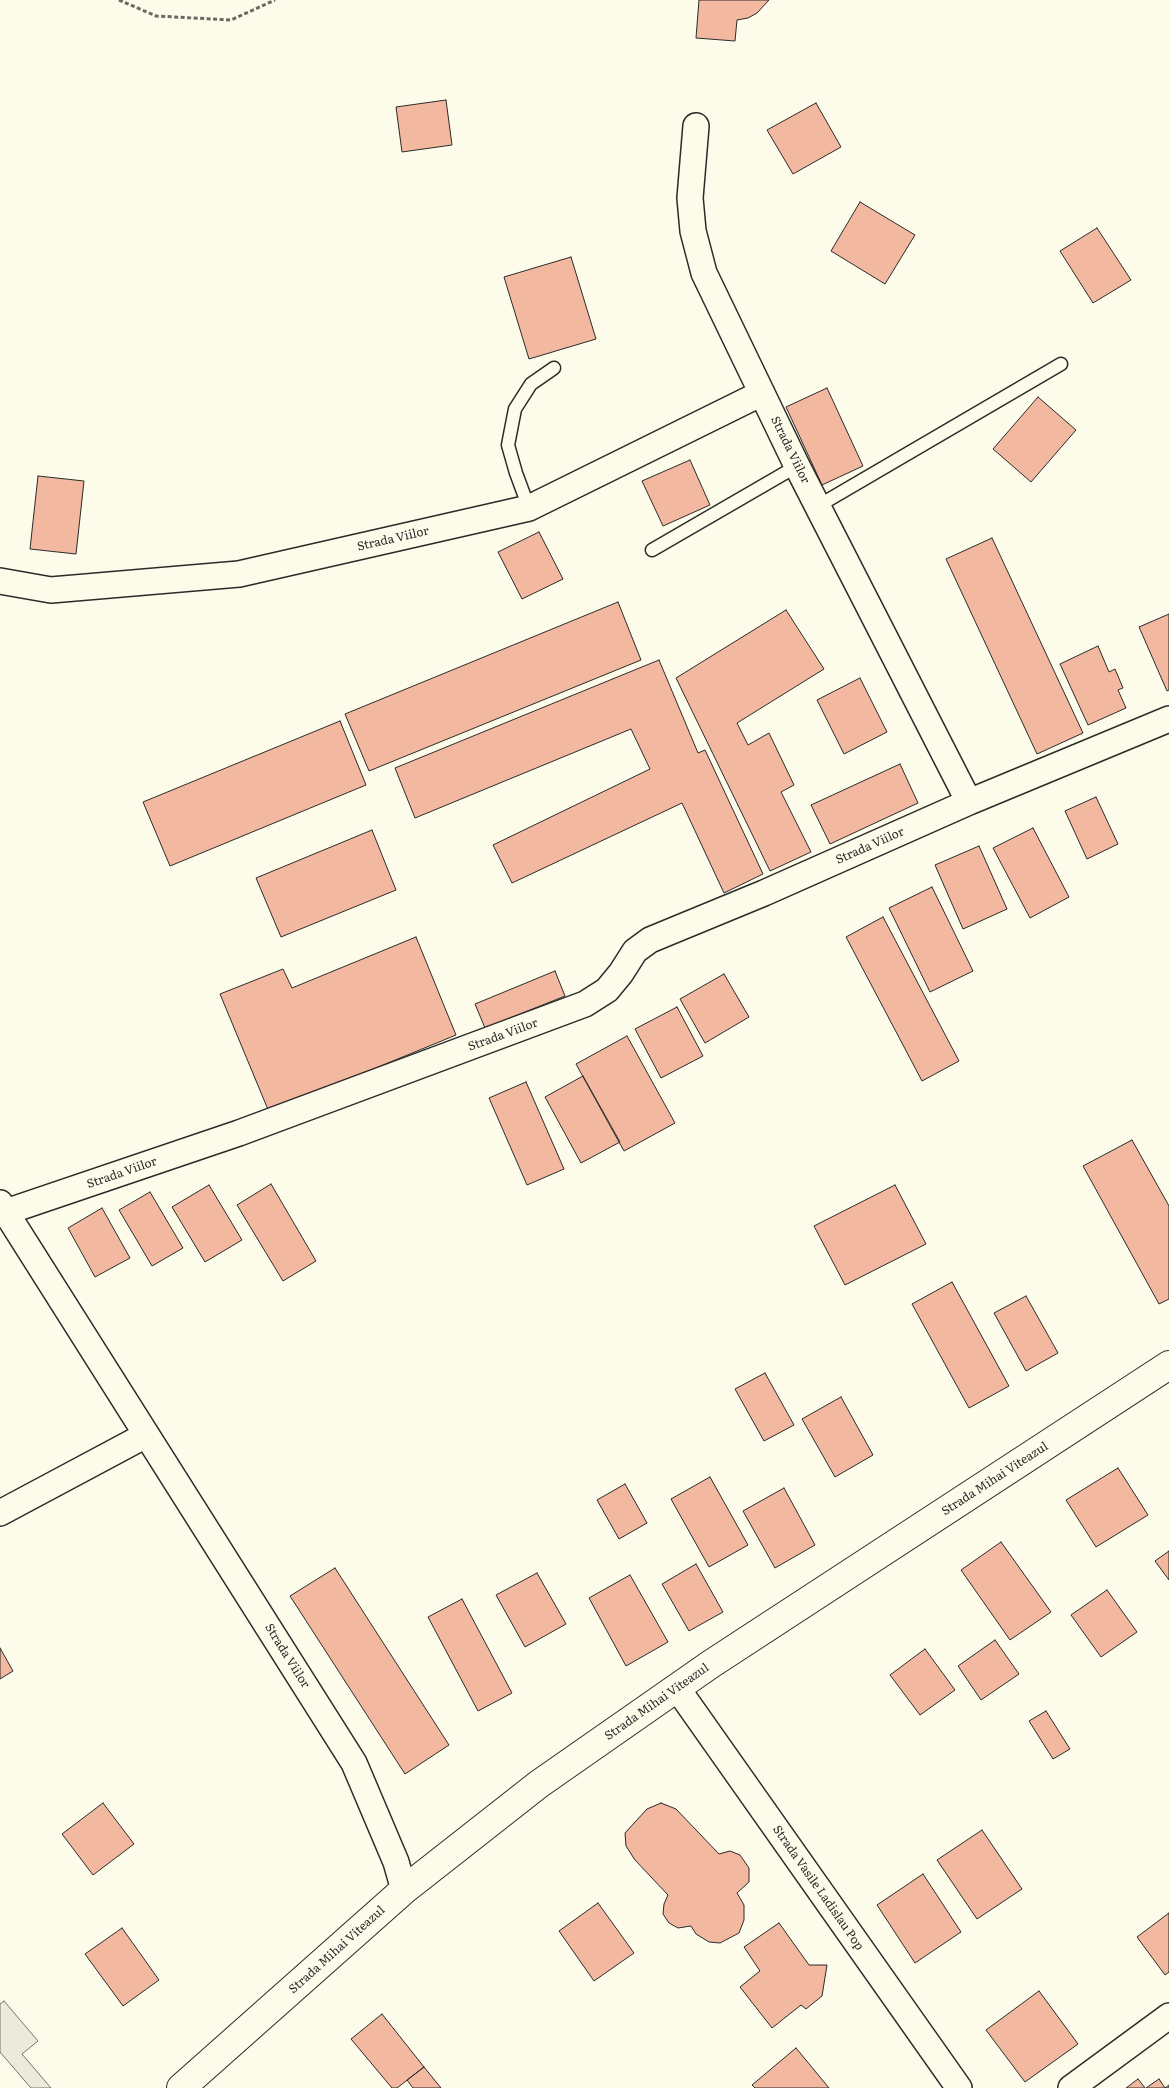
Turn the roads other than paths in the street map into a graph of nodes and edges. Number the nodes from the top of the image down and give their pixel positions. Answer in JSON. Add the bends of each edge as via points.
{"nodes":[{"id":1,"x":696,"y":126,"type":"dead end"},
{"id":2,"x":1061,"y":364,"type":"dead end"},
{"id":3,"x":554,"y":368,"type":"dead end"},
{"id":4,"x":762,"y":392,"type":"junction"},
{"id":5,"x":797,"y":466,"type":"junction"},
{"id":6,"x":818,"y":506,"type":"junction"},
{"id":7,"x":529,"y":508,"type":"junction"},
{"id":8,"x":652,"y":550,"type":"dead end"},
{"id":9,"x":0,"y":581,"type":"edge"},
{"id":10,"x":1169,"y":719,"type":"edge"},
{"id":11,"x":969,"y":802,"type":"junction"},
{"id":12,"x":2,"y":1210,"type":"edge"},
{"id":13,"x":1169,"y":1365,"type":"edge"},
{"id":14,"x":146,"y":1435,"type":"junction"},
{"id":15,"x":0,"y":1513,"type":"edge"},
{"id":16,"x":677,"y":1688,"type":"junction"},
{"id":17,"x":404,"y":1890,"type":"junction"},
{"id":18,"x":1169,"y":2016,"type":"edge"},
{"id":19,"x":181,"y":2088,"type":"edge"},
{"id":20,"x":959,"y":2088,"type":"edge"},
{"id":21,"x":1071,"y":2088,"type":"edge"}],
"edges":[{"from":1,"to":4,"type":"street","name":"Strada Viilor","via":[[690,198],[692,231],[704,273]]},
{"from":2,"to":6,"type":"lane"},
{"from":3,"to":7,"type":"lane","via":[[531,384],[515,409],[511,427],[508,445]]},
{"from":4,"to":5,"type":"street","name":"Strada Viilor"},
{"from":4,"to":7,"type":"street","name":"Strada Viilor"},
{"from":5,"to":6,"type":"street","name":"Strada Viilor"},
{"from":5,"to":8,"type":"lane"},
{"from":6,"to":11,"type":"street","name":"Strada Viilor"},
{"from":7,"to":9,"type":"street","name":"Strada Viilor","via":[[239,574],[51,590]]},
{"from":10,"to":11,"type":"street","name":"Strada Viilor"},
{"from":11,"to":12,"type":"street","name":"Strada Viilor","via":[[650,940],[635,950],[607,990],[585,1004],[239,1133]]},
{"from":12,"to":14,"type":"street","name":"Strada Viilor"},
{"from":13,"to":16,"type":"highway","name":"Strada Mihai Viteazul"},
{"from":14,"to":15,"type":"street"},
{"from":14,"to":17,"type":"street","name":"Strada Viilor","via":[[354,1763],[396,1862]]},
{"from":16,"to":17,"type":"highway","name":"Strada Mihai Viteazul","via":[[539,1784]]},
{"from":16,"to":20,"type":"street","name":"Strada Vasile Ladislau Pop"},
{"from":17,"to":19,"type":"highway","name":"Strada Mihai Viteazul"},
{"from":18,"to":21,"type":"street"}]}
